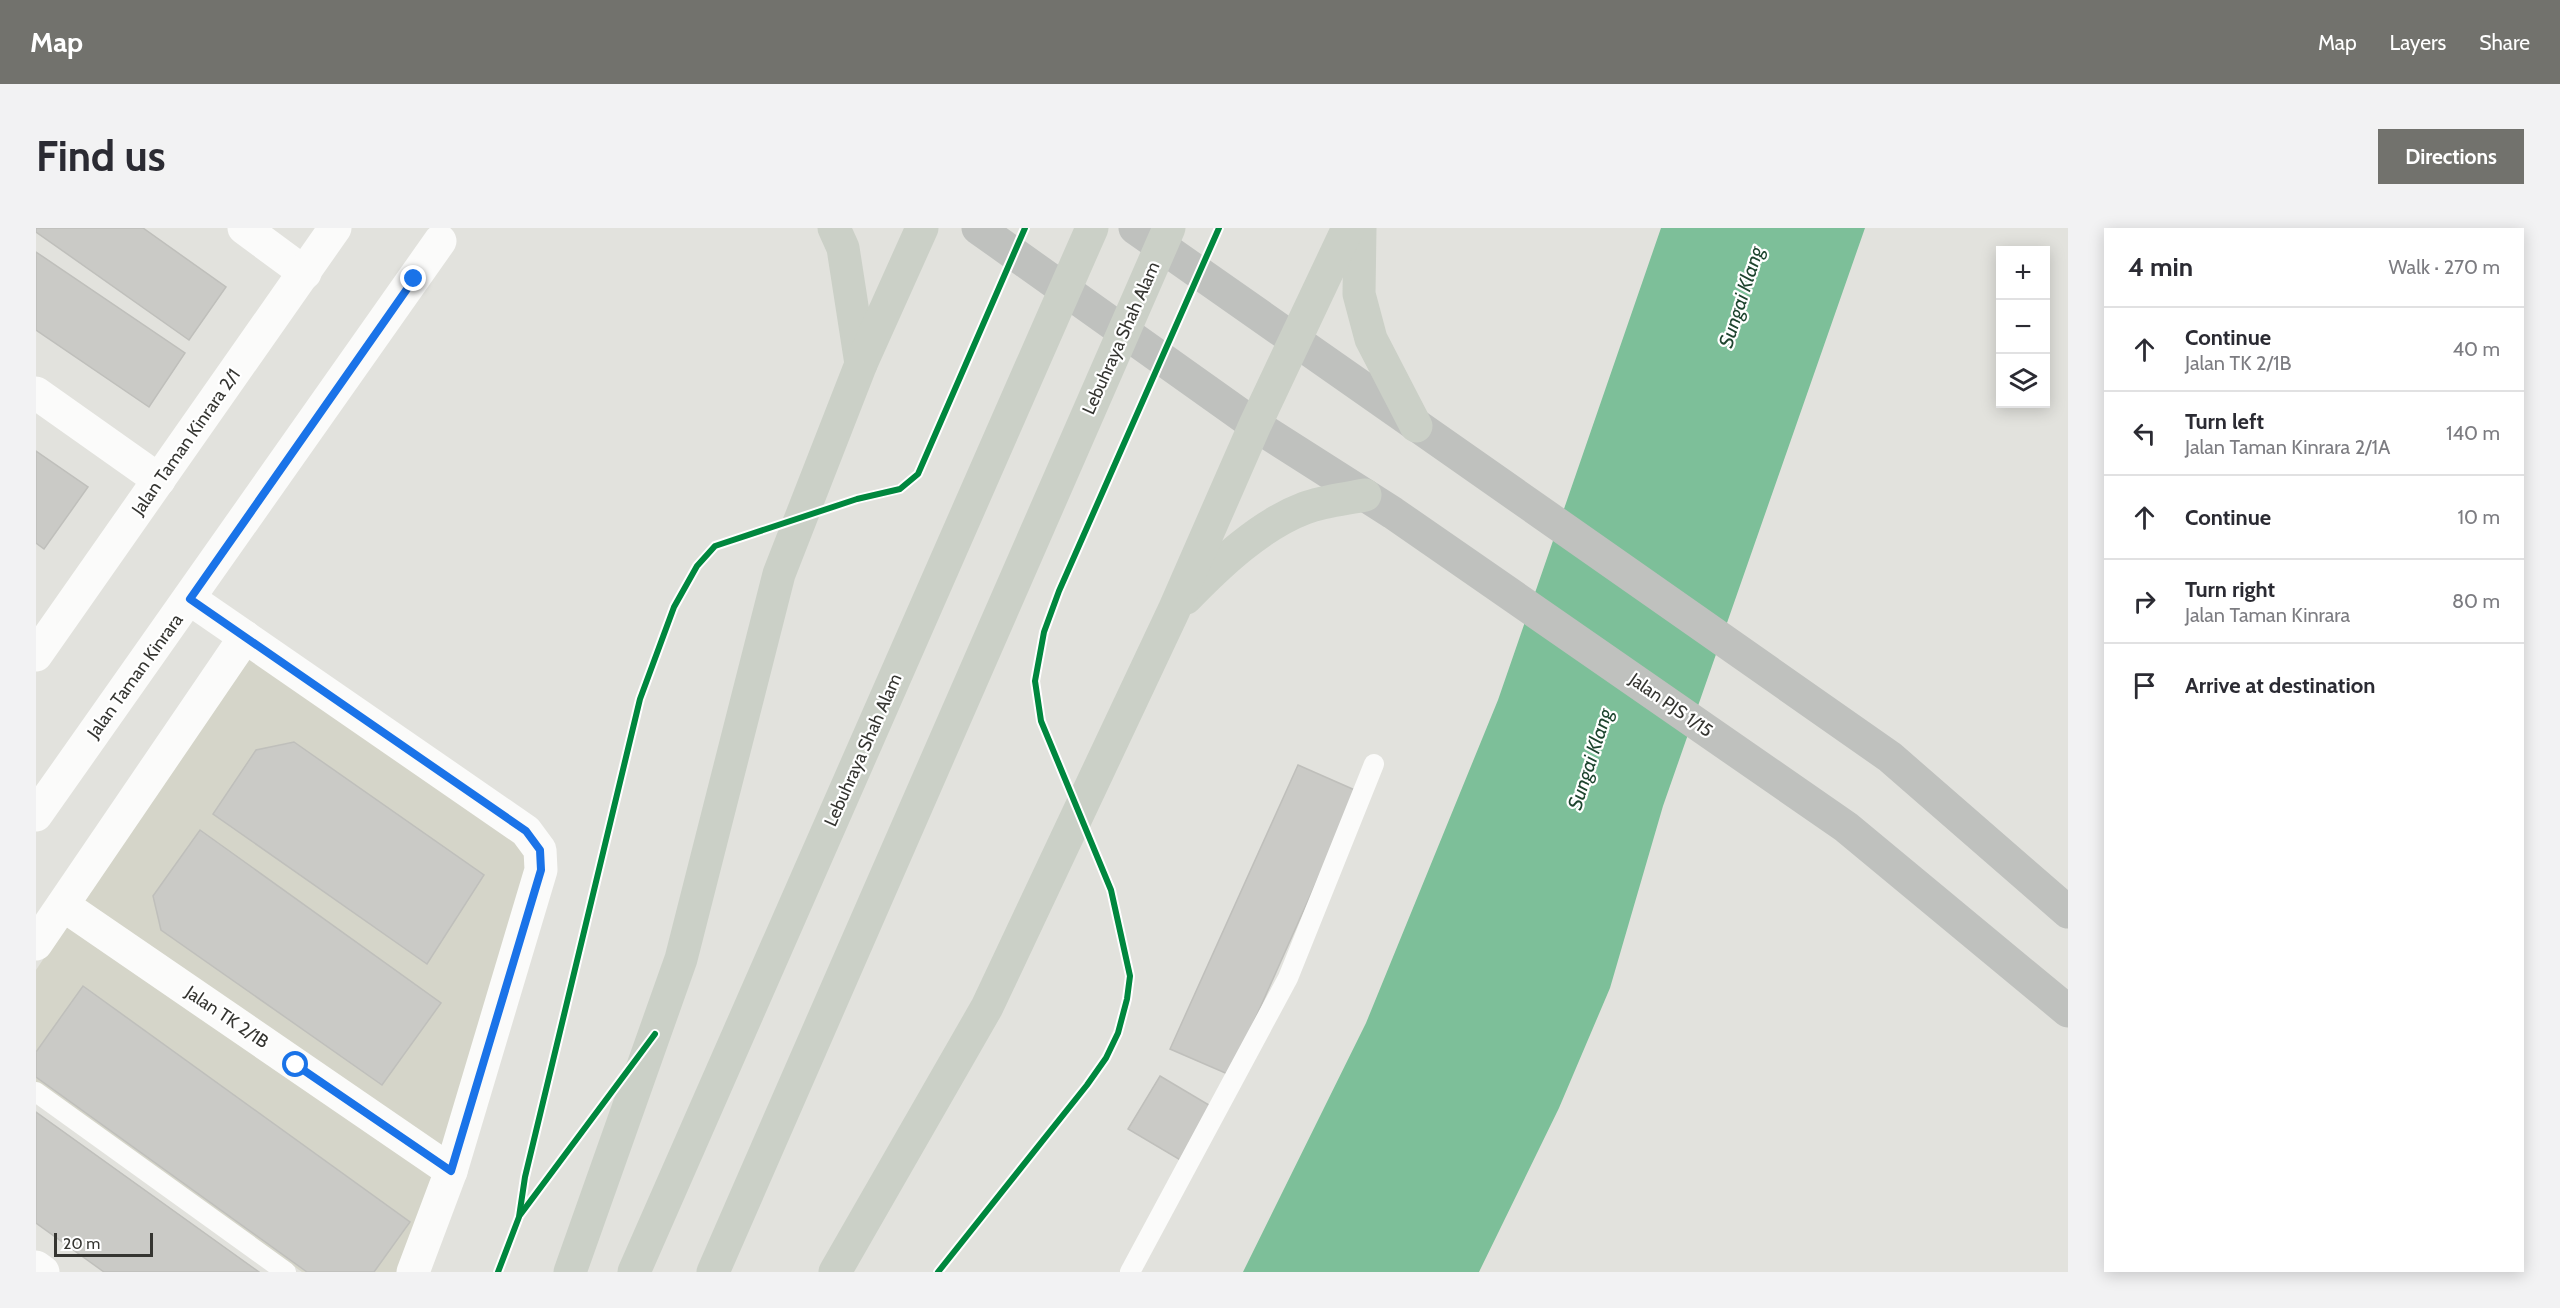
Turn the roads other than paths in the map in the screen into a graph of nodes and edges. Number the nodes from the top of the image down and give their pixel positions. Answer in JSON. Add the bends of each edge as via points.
{"nodes":[{"id":1,"x":244,"y":228,"type":"edge"},
{"id":2,"x":335,"y":228,"type":"edge"},
{"id":3,"x":834,"y":228,"type":"edge"},
{"id":4,"x":922,"y":228,"type":"edge"},
{"id":5,"x":978,"y":228,"type":"edge"},
{"id":6,"x":1092,"y":228,"type":"edge"},
{"id":7,"x":1135,"y":228,"type":"edge"},
{"id":8,"x":1169,"y":228,"type":"edge"},
{"id":9,"x":1348,"y":228,"type":"edge"},
{"id":10,"x":1360,"y":228,"type":"edge"},
{"id":11,"x":440,"y":242,"type":"dead end"},
{"id":12,"x":305,"y":273,"type":"junction"},
{"id":13,"x":1296,"y":340,"type":"junction"},
{"id":14,"x":861,"y":364,"type":"junction"},
{"id":15,"x":36,"y":393,"type":"edge"},
{"id":16,"x":1255,"y":425,"type":"junction"},
{"id":17,"x":1426,"y":433,"type":"junction"},
{"id":18,"x":159,"y":480,"type":"junction"},
{"id":19,"x":1365,"y":495,"type":"junction"},
{"id":20,"x":190,"y":599,"type":"junction"},
{"id":21,"x":1174,"y":610,"type":"junction"},
{"id":22,"x":245,"y":637,"type":"junction"},
{"id":23,"x":36,"y":655,"type":"edge"},
{"id":24,"x":1374,"y":764,"type":"dead end"},
{"id":25,"x":36,"y":815,"type":"edge"},
{"id":26,"x":63,"y":905,"type":"junction"},
{"id":27,"x":2068,"y":912,"type":"edge"},
{"id":28,"x":36,"y":944,"type":"edge"},
{"id":29,"x":2068,"y":1011,"type":"edge"},
{"id":30,"x":36,"y":1092,"type":"edge"},
{"id":31,"x":451,"y":1171,"type":"junction"},
{"id":32,"x":36,"y":1267,"type":"edge"},
{"id":33,"x":43,"y":1272,"type":"edge"},
{"id":34,"x":286,"y":1272,"type":"edge"},
{"id":35,"x":413,"y":1272,"type":"edge"},
{"id":36,"x":570,"y":1272,"type":"edge"},
{"id":37,"x":634,"y":1272,"type":"edge"},
{"id":38,"x":713,"y":1272,"type":"edge"},
{"id":39,"x":835,"y":1272,"type":"edge"},
{"id":40,"x":1131,"y":1272,"type":"edge"}],
"edges":[{"from":1,"to":12,"type":"street"},
{"from":2,"to":12,"type":"street","name":"Jalan Taman Kinrara 2/1"},
{"from":3,"to":14,"type":"highway","via":[[843,248]]},
{"from":4,"to":14,"type":"highway"},
{"from":5,"to":16,"type":"main road","name":"Jalan PJS 1/15"},
{"from":6,"to":37,"type":"highway","name":"Lebuhraya Shah Alam"},
{"from":7,"to":13,"type":"main road"},
{"from":8,"to":38,"type":"highway","name":"Lebuhraya Shah Alam"},
{"from":9,"to":13,"type":"highway"},
{"from":10,"to":17,"type":"highway","via":[[1359,294],[1371,339]]},
{"from":11,"to":20,"type":"street","name":"Jalan Taman Kinrara"},
{"from":12,"to":18,"type":"street","name":"Jalan Taman Kinrara 2/1"},
{"from":13,"to":16,"type":"highway"},
{"from":13,"to":17,"type":"main road"},
{"from":14,"to":36,"type":"highway","via":[[779,574],[681,959]]},
{"from":15,"to":18,"type":"street"},
{"from":16,"to":19,"type":"main road","name":"Jalan PJS 1/15"},
{"from":16,"to":21,"type":"highway"},
{"from":17,"to":27,"type":"main road","via":[[1890,757]]},
{"from":18,"to":23,"type":"street","name":"Jalan Taman Kinrara 2/1"},
{"from":19,"to":21,"type":"highway","via":[[1305,507],[1258,534],[1215,568]]},
{"from":19,"to":29,"type":"main road","name":"Jalan PJS 1/15","via":[[1846,828]]},
{"from":20,"to":22,"type":"street"},
{"from":20,"to":25,"type":"street","name":"Jalan Taman Kinrara"},
{"from":21,"to":39,"type":"highway","via":[[987,1007]]},
{"from":22,"to":26,"type":"street"},
{"from":22,"to":31,"type":"street","via":[[526,831],[540,850],[541,870]]},
{"from":24,"to":40,"type":"lane","via":[[1288,978]]},
{"from":26,"to":28,"type":"street"},
{"from":26,"to":31,"type":"street","name":"Jalan TK 2/1B"},
{"from":30,"to":34,"type":"lane"},
{"from":31,"to":35,"type":"street"},
{"from":32,"to":33,"type":"street"}]}
